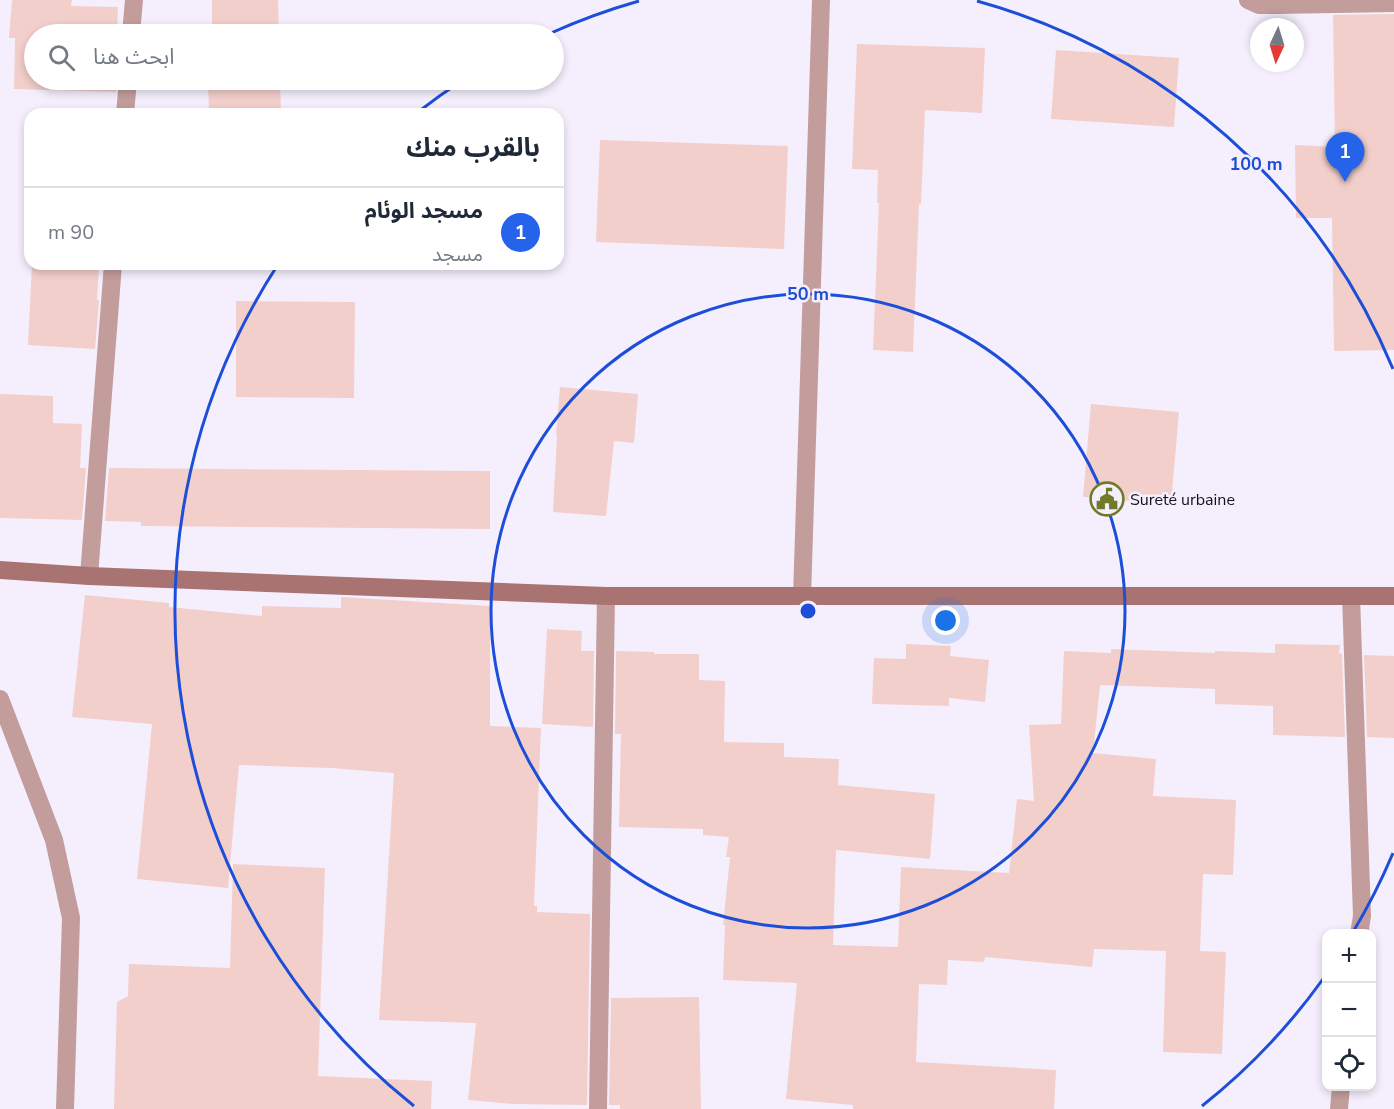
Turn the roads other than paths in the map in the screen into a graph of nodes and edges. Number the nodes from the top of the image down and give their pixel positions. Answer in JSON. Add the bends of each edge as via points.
{"nodes":[{"id":1,"x":134,"y":0,"type":"edge"},
{"id":2,"x":821,"y":0,"type":"edge"},
{"id":3,"x":1248,"y":0,"type":"edge"},
{"id":4,"x":1394,"y":3,"type":"edge"},
{"id":5,"x":132,"y":24,"type":"edge"},
{"id":6,"x":127,"y":90,"type":"edge"},
{"id":7,"x":126,"y":108,"type":"edge"},
{"id":8,"x":113,"y":270,"type":"edge"},
{"id":9,"x":0,"y":570,"type":"edge"},
{"id":10,"x":89,"y":576,"type":"junction"},
{"id":11,"x":606,"y":596,"type":"junction"},
{"id":12,"x":1351,"y":596,"type":"junction"},
{"id":13,"x":1394,"y":596,"type":"edge"},
{"id":14,"x":802,"y":597,"type":"junction"},
{"id":15,"x":0,"y":699,"type":"edge"},
{"id":16,"x":1360,"y":929,"type":"edge"},
{"id":17,"x":1341,"y":1091,"type":"edge"},
{"id":18,"x":65,"y":1109,"type":"edge"},
{"id":19,"x":598,"y":1109,"type":"edge"},
{"id":20,"x":1339,"y":1109,"type":"edge"}],
"edges":[{"from":1,"to":5,"type":"street"},
{"from":2,"to":14,"type":"street"},
{"from":3,"to":4,"type":"street","via":[[1259,5]]},
{"from":6,"to":7,"type":"street"},
{"from":8,"to":10,"type":"street"},
{"from":9,"to":10,"type":"street"},
{"from":10,"to":11,"type":"street"},
{"from":11,"to":14,"type":"street"},
{"from":11,"to":19,"type":"street"},
{"from":12,"to":13,"type":"street"},
{"from":12,"to":14,"type":"street"},
{"from":12,"to":16,"type":"street"},
{"from":15,"to":18,"type":"street","via":[[54,840],[71,918]]},
{"from":17,"to":20,"type":"street"}]}
